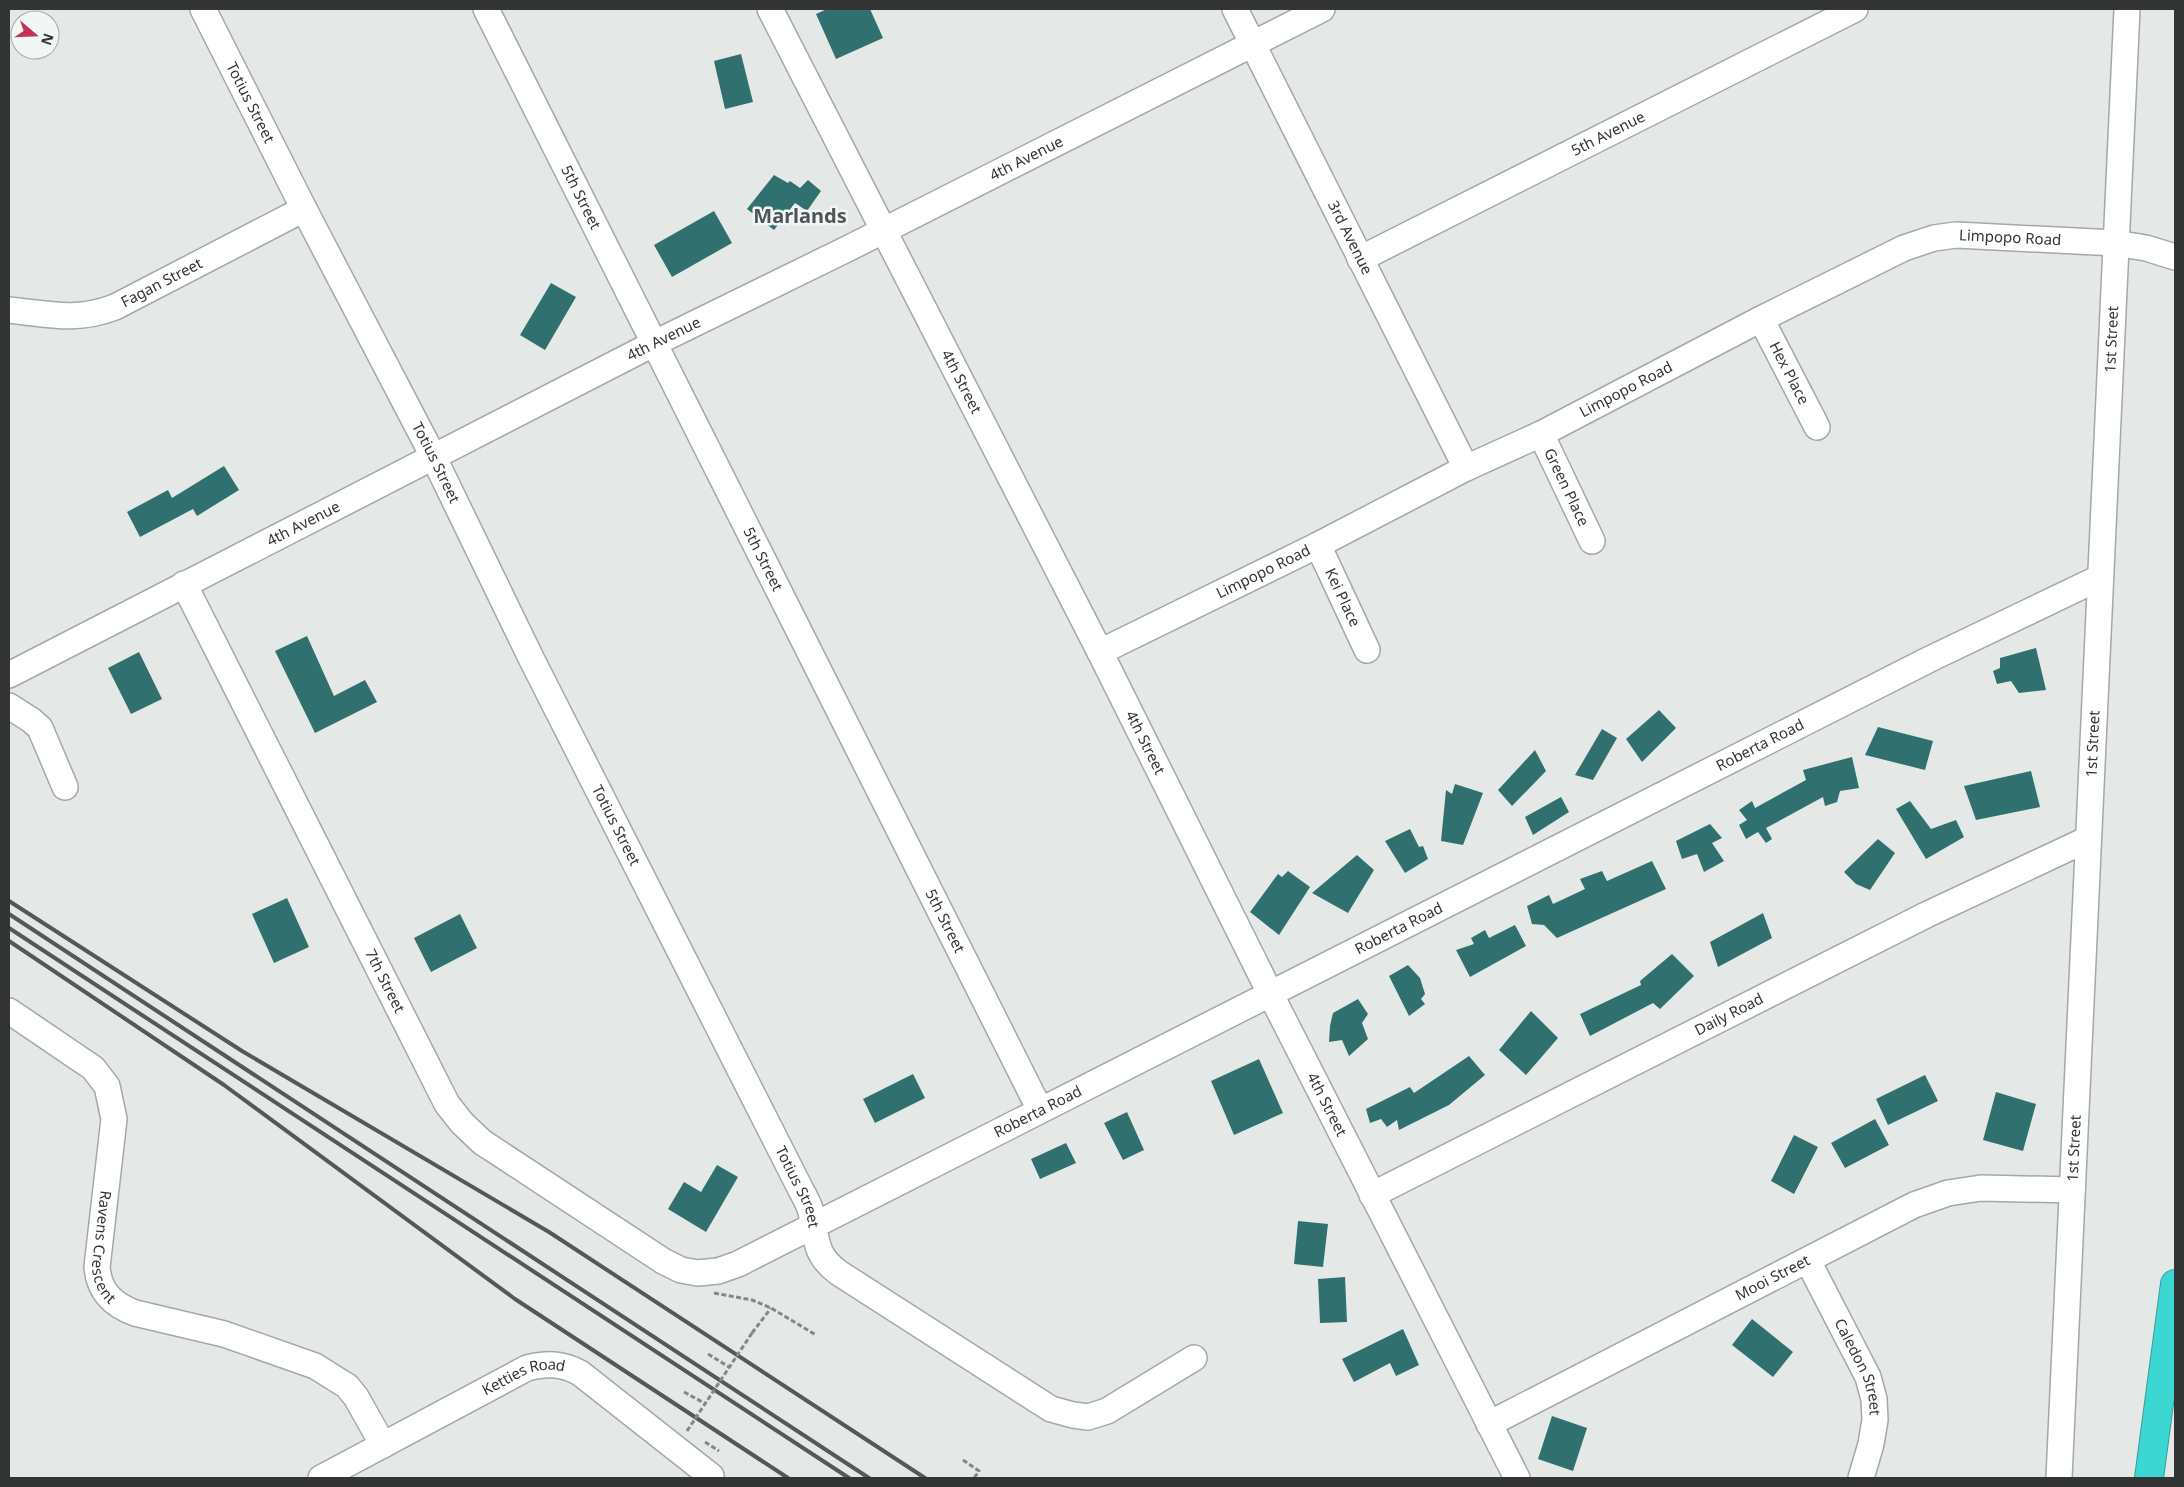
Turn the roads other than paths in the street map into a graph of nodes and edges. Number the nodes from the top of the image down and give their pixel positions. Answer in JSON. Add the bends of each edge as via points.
{"nodes":[{"id":1,"x":203,"y":9,"type":"edge"},
{"id":2,"x":486,"y":9,"type":"edge"},
{"id":3,"x":770,"y":9,"type":"edge"},
{"id":4,"x":1236,"y":9,"type":"edge"},
{"id":5,"x":1322,"y":9,"type":"edge"},
{"id":6,"x":1855,"y":9,"type":"edge"},
{"id":7,"x":2127,"y":9,"type":"edge"},
{"id":8,"x":1252,"y":44,"type":"junction"},
{"id":9,"x":304,"y":209,"type":"junction"},
{"id":10,"x":884,"y":230,"type":"junction"},
{"id":11,"x":2115,"y":243,"type":"junction"},
{"id":12,"x":2175,"y":257,"type":"edge"},
{"id":13,"x":1360,"y":259,"type":"junction"},
{"id":14,"x":9,"y":310,"type":"edge"},
{"id":15,"x":1761,"y":319,"type":"junction"},
{"id":16,"x":655,"y":343,"type":"junction"},
{"id":17,"x":1817,"y":428,"type":"dead end"},
{"id":18,"x":1541,"y":434,"type":"junction"},
{"id":19,"x":433,"y":456,"type":"junction"},
{"id":20,"x":1466,"y":468,"type":"junction"},
{"id":21,"x":1592,"y":541,"type":"dead end"},
{"id":22,"x":1318,"y":546,"type":"junction"},
{"id":23,"x":2099,"y":578,"type":"junction"},
{"id":24,"x":184,"y":584,"type":"junction"},
{"id":25,"x":1367,"y":650,"type":"dead end"},
{"id":26,"x":1100,"y":652,"type":"junction"},
{"id":27,"x":9,"y":675,"type":"edge"},
{"id":28,"x":9,"y":706,"type":"edge"},
{"id":29,"x":65,"y":787,"type":"dead end"},
{"id":30,"x":2088,"y":839,"type":"junction"},
{"id":31,"x":1270,"y":993,"type":"junction"},
{"id":32,"x":9,"y":1010,"type":"edge"},
{"id":33,"x":1040,"y":1110,"type":"junction"},
{"id":34,"x":2072,"y":1190,"type":"junction"},
{"id":35,"x":1372,"y":1195,"type":"junction"},
{"id":36,"x":814,"y":1227,"type":"junction"},
{"id":37,"x":1808,"y":1261,"type":"junction"},
{"id":38,"x":698,"y":1273,"type":"joint"},
{"id":39,"x":2175,"y":1284,"type":"edge"},
{"id":40,"x":1194,"y":1358,"type":"dead end"},
{"id":41,"x":1489,"y":1424,"type":"junction"},
{"id":42,"x":383,"y":1445,"type":"junction"},
{"id":43,"x":711,"y":1476,"type":"dead end"},
{"id":44,"x":320,"y":1478,"type":"edge"},
{"id":45,"x":1517,"y":1478,"type":"edge"},
{"id":46,"x":1861,"y":1478,"type":"edge"},
{"id":47,"x":2059,"y":1478,"type":"edge"},
{"id":48,"x":2149,"y":1478,"type":"edge"}],
"edges":[{"from":1,"to":9,"type":"street","name":"Totius Street"},
{"from":2,"to":16,"type":"street","name":"5th Street"},
{"from":3,"to":10,"type":"street","name":"4th Street"},
{"from":4,"to":8,"type":"street","name":"3rd Avenue"},
{"from":5,"to":8,"type":"street","name":"4th Avenue"},
{"from":6,"to":13,"type":"street","name":"5th Avenue"},
{"from":7,"to":11,"type":"street","name":"1st Street"},
{"from":8,"to":10,"type":"street","name":"4th Avenue"},
{"from":8,"to":13,"type":"street","name":"3rd Avenue"},
{"from":9,"to":14,"type":"street","name":"Fagan Street","via":[[94,315],[74,317]]},
{"from":9,"to":19,"type":"street","name":"Totius Street"},
{"from":10,"to":16,"type":"street","name":"4th Avenue"},
{"from":10,"to":26,"type":"street","name":"4th Street"},
{"from":11,"to":12,"type":"street","name":"Limpopo Road"},
{"from":11,"to":15,"type":"street","name":"Limpopo Road","via":[[1956,234],[1934,238],[1904,248]]},
{"from":11,"to":23,"type":"street","name":"1st Street"},
{"from":13,"to":20,"type":"street","name":"3rd Avenue"},
{"from":15,"to":17,"type":"street","name":"Hex Place"},
{"from":15,"to":18,"type":"street","name":"Limpopo Road"},
{"from":16,"to":19,"type":"street","name":"4th Avenue"},
{"from":16,"to":33,"type":"street","name":"5th Street"},
{"from":18,"to":20,"type":"street","name":"Limpopo Road"},
{"from":18,"to":21,"type":"street","name":"Green Place"},
{"from":19,"to":24,"type":"street","name":"4th Avenue"},
{"from":19,"to":36,"type":"street","name":"Totius Street","via":[[532,660],[801,1190]]},
{"from":20,"to":22,"type":"street","name":"Limpopo Road"},
{"from":22,"to":25,"type":"street","name":"Kei Place"},
{"from":22,"to":26,"type":"street","name":"Limpopo Road"},
{"from":23,"to":30,"type":"street","name":"1st Street"},
{"from":23,"to":31,"type":"street","name":"Roberta Road","via":[[1930,659]]},
{"from":24,"to":27,"type":"street","name":"4th Avenue"},
{"from":24,"to":38,"type":"street","name":"7th Street","via":[[443,1095],[462,1123],[482,1142],[663,1261],[681,1270]]},
{"from":26,"to":31,"type":"street","name":"4th Street"},
{"from":28,"to":29,"type":"street","via":[[40,728]]},
{"from":30,"to":34,"type":"street","name":"1st Street"},
{"from":30,"to":35,"type":"street","name":"Daily Road","via":[[1926,915]]},
{"from":31,"to":33,"type":"street","name":"Roberta Road"},
{"from":31,"to":35,"type":"street","name":"4th Street"},
{"from":32,"to":42,"type":"street","name":"Ravens Crescent","via":[[93,1068],[107,1086],[114,1119],[97,1267],[99,1282],[107,1296],[135,1313],[224,1334],[315,1366],[347,1386]]},
{"from":33,"to":36,"type":"street","name":"Roberta Road"},
{"from":34,"to":37,"type":"street","name":"Mooi Street","via":[[1981,1188],[1948,1193],[1914,1205]]},
{"from":34,"to":47,"type":"street","name":"1st Street"},
{"from":35,"to":41,"type":"street","name":"4th Street"},
{"from":36,"to":38,"type":"street","name":"Roberta Road","via":[[738,1264]]},
{"from":36,"to":40,"type":"street","name":"Totius Street","via":[[818,1250],[828,1266],[1051,1409],[1088,1417],[1107,1410]]},
{"from":37,"to":41,"type":"street","name":"Mooi Street"},
{"from":37,"to":46,"type":"street","name":"Caledon Street","via":[[1868,1377],[1874,1399],[1875,1420]]},
{"from":39,"to":48,"type":"highway"},
{"from":41,"to":45,"type":"street","name":"4th Street"},
{"from":42,"to":43,"type":"street","name":"Ketties Road","via":[[527,1368],[557,1365],[580,1373]]},
{"from":42,"to":44,"type":"street","name":"Ketties Road"}]}
